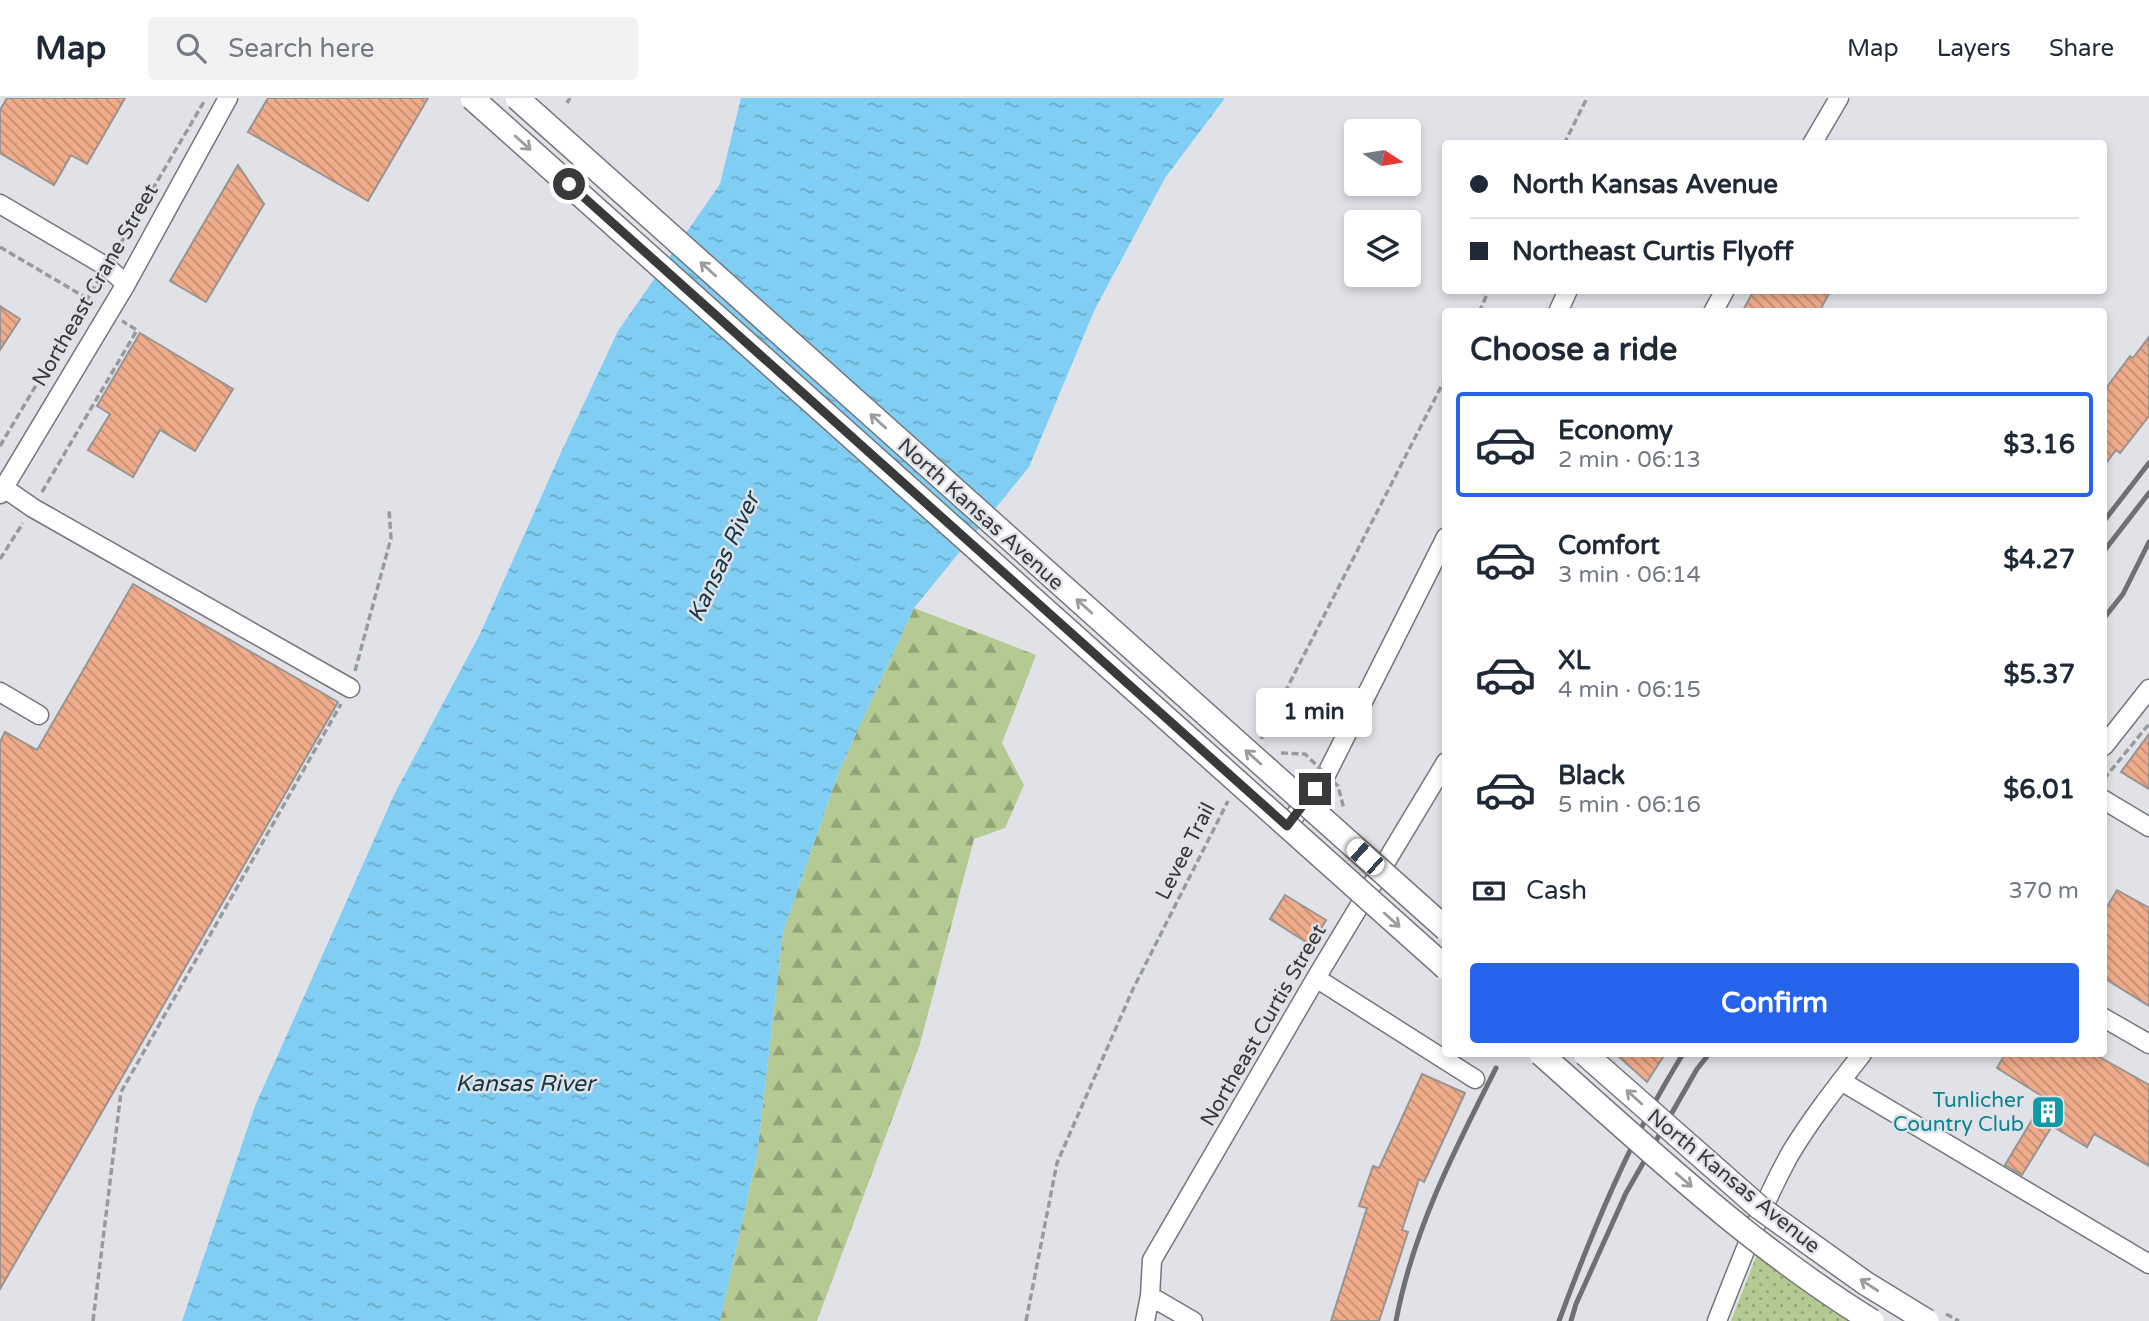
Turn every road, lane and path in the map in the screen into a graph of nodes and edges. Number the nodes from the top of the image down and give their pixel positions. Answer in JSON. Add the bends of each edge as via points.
{"nodes":[{"id":1,"x":228,"y":98,"type":"edge"},
{"id":2,"x":472,"y":98,"type":"edge"},
{"id":3,"x":517,"y":98,"type":"edge"},
{"id":4,"x":570,"y":98,"type":"edge"},
{"id":5,"x":1587,"y":98,"type":"edge"},
{"id":6,"x":1839,"y":98,"type":"edge"},
{"id":7,"x":567,"y":103,"type":"dead end"},
{"id":8,"x":1566,"y":140,"type":"edge"},
{"id":9,"x":1814,"y":140,"type":"edge"},
{"id":10,"x":0,"y":204,"type":"edge"},
{"id":11,"x":0,"y":247,"type":"edge"},
{"id":12,"x":126,"y":284,"type":"junction"},
{"id":13,"x":108,"y":312,"type":"junction"},
{"id":14,"x":1442,"y":385,"type":"edge"},
{"id":15,"x":2,"y":491,"type":"edge"},
{"id":16,"x":33,"y":508,"type":"junction"},
{"id":17,"x":389,"y":509,"type":"dead end"},
{"id":18,"x":1442,"y":545,"type":"edge"},
{"id":19,"x":0,"y":559,"type":"edge"},
{"id":20,"x":350,"y":688,"type":"junction"},
{"id":21,"x":2149,"y":689,"type":"edge"},
{"id":22,"x":0,"y":692,"type":"edge"},
{"id":23,"x":39,"y":715,"type":"dead end"},
{"id":24,"x":2149,"y":724,"type":"edge"},
{"id":25,"x":2107,"y":742,"type":"edge"},
{"id":26,"x":1257,"y":747,"type":"dead end"},
{"id":27,"x":1442,"y":769,"type":"edge"},
{"id":28,"x":2107,"y":775,"type":"edge"},
{"id":29,"x":1232,"y":794,"type":"dead end"},
{"id":30,"x":2107,"y":802,"type":"edge"},
{"id":31,"x":1304,"y":803,"type":"junction"},
{"id":32,"x":1287,"y":826,"type":"junction"},
{"id":33,"x":2149,"y":827,"type":"edge"},
{"id":34,"x":1442,"y":925,"type":"edge"},
{"id":35,"x":1442,"y":964,"type":"edge"},
{"id":36,"x":1316,"y":978,"type":"junction"},
{"id":37,"x":2107,"y":1020,"type":"edge"},
{"id":38,"x":2149,"y":1044,"type":"edge"},
{"id":39,"x":1544,"y":1057,"type":"edge"},
{"id":40,"x":1588,"y":1057,"type":"edge"},
{"id":41,"x":1860,"y":1057,"type":"edge"},
{"id":42,"x":1475,"y":1079,"type":"dead end"},
{"id":43,"x":1841,"y":1081,"type":"junction"},
{"id":44,"x":2149,"y":1264,"type":"edge"},
{"id":45,"x":1150,"y":1296,"type":"junction"},
{"id":46,"x":93,"y":1321,"type":"edge"},
{"id":47,"x":1026,"y":1321,"type":"edge"},
{"id":48,"x":1145,"y":1321,"type":"edge"},
{"id":49,"x":1194,"y":1321,"type":"edge"},
{"id":50,"x":1717,"y":1321,"type":"edge"},
{"id":51,"x":1872,"y":1321,"type":"edge"},
{"id":52,"x":1927,"y":1321,"type":"edge"}],
"edges":[{"from":1,"to":12,"type":"street","name":"Northeast Crane Street"},
{"from":2,"to":32,"type":"main road","name":"North Kansas Avenue","one_way":true,"bridge":true},
{"from":31,"to":3,"type":"main road","name":"North Kansas Avenue","one_way":true,"bridge":true},
{"from":4,"to":7,"type":"path"},
{"from":5,"to":8,"type":"path"},
{"from":6,"to":9,"type":"street"},
{"from":10,"to":12,"type":"street","via":[[107,267]]},
{"from":11,"to":13,"type":"path"},
{"from":12,"to":13,"type":"street","name":"Northeast Crane Street"},
{"from":13,"to":15,"type":"street","name":"Northeast Crane Street"},
{"from":13,"to":16,"type":"path","via":[[137,330]]},
{"from":14,"to":26,"type":"path"},
{"from":15,"to":16,"type":"street"},
{"from":16,"to":19,"type":"path"},
{"from":16,"to":20,"type":"street"},
{"from":17,"to":20,"type":"path","via":[[391,538]]},
{"from":18,"to":31,"type":"street","via":[[1325,775]]},
{"from":20,"to":46,"type":"path","via":[[121,1092]]},
{"from":21,"to":25,"type":"street"},
{"from":22,"to":23,"type":"street"},
{"from":24,"to":28,"type":"path"},
{"from":27,"to":36,"type":"street","name":"Northeast Curtis Street"},
{"from":29,"to":47,"type":"path","name":"Levee Trail","via":[[1133,989],[1057,1163]]},
{"from":30,"to":33,"type":"street"},
{"from":31,"to":32,"type":"street"},
{"from":31,"to":34,"type":"main road","name":"North Kansas Avenue","bridge":true},
{"from":32,"to":35,"type":"main road","name":"North Kansas Avenue","one_way":true,"bridge":true},
{"from":36,"to":42,"type":"street"},
{"from":36,"to":45,"type":"street","name":"Northeast Curtis Street","via":[[1152,1260]]},
{"from":37,"to":38,"type":"street"},
{"from":39,"to":51,"type":"main road","name":"North Kansas Avenue","one_way":true,"bridge":true,"via":[[1706,1200],[1784,1262]]},
{"from":52,"to":40,"type":"main road","name":"North Kansas Avenue","one_way":true,"bridge":true,"via":[[1760,1208]]},
{"from":41,"to":43,"type":"street"},
{"from":43,"to":44,"type":"street"},
{"from":43,"to":50,"type":"street","via":[[1774,1185]]},
{"from":45,"to":48,"type":"street","name":"Northeast Curtis Street"},
{"from":45,"to":49,"type":"street"}]}
